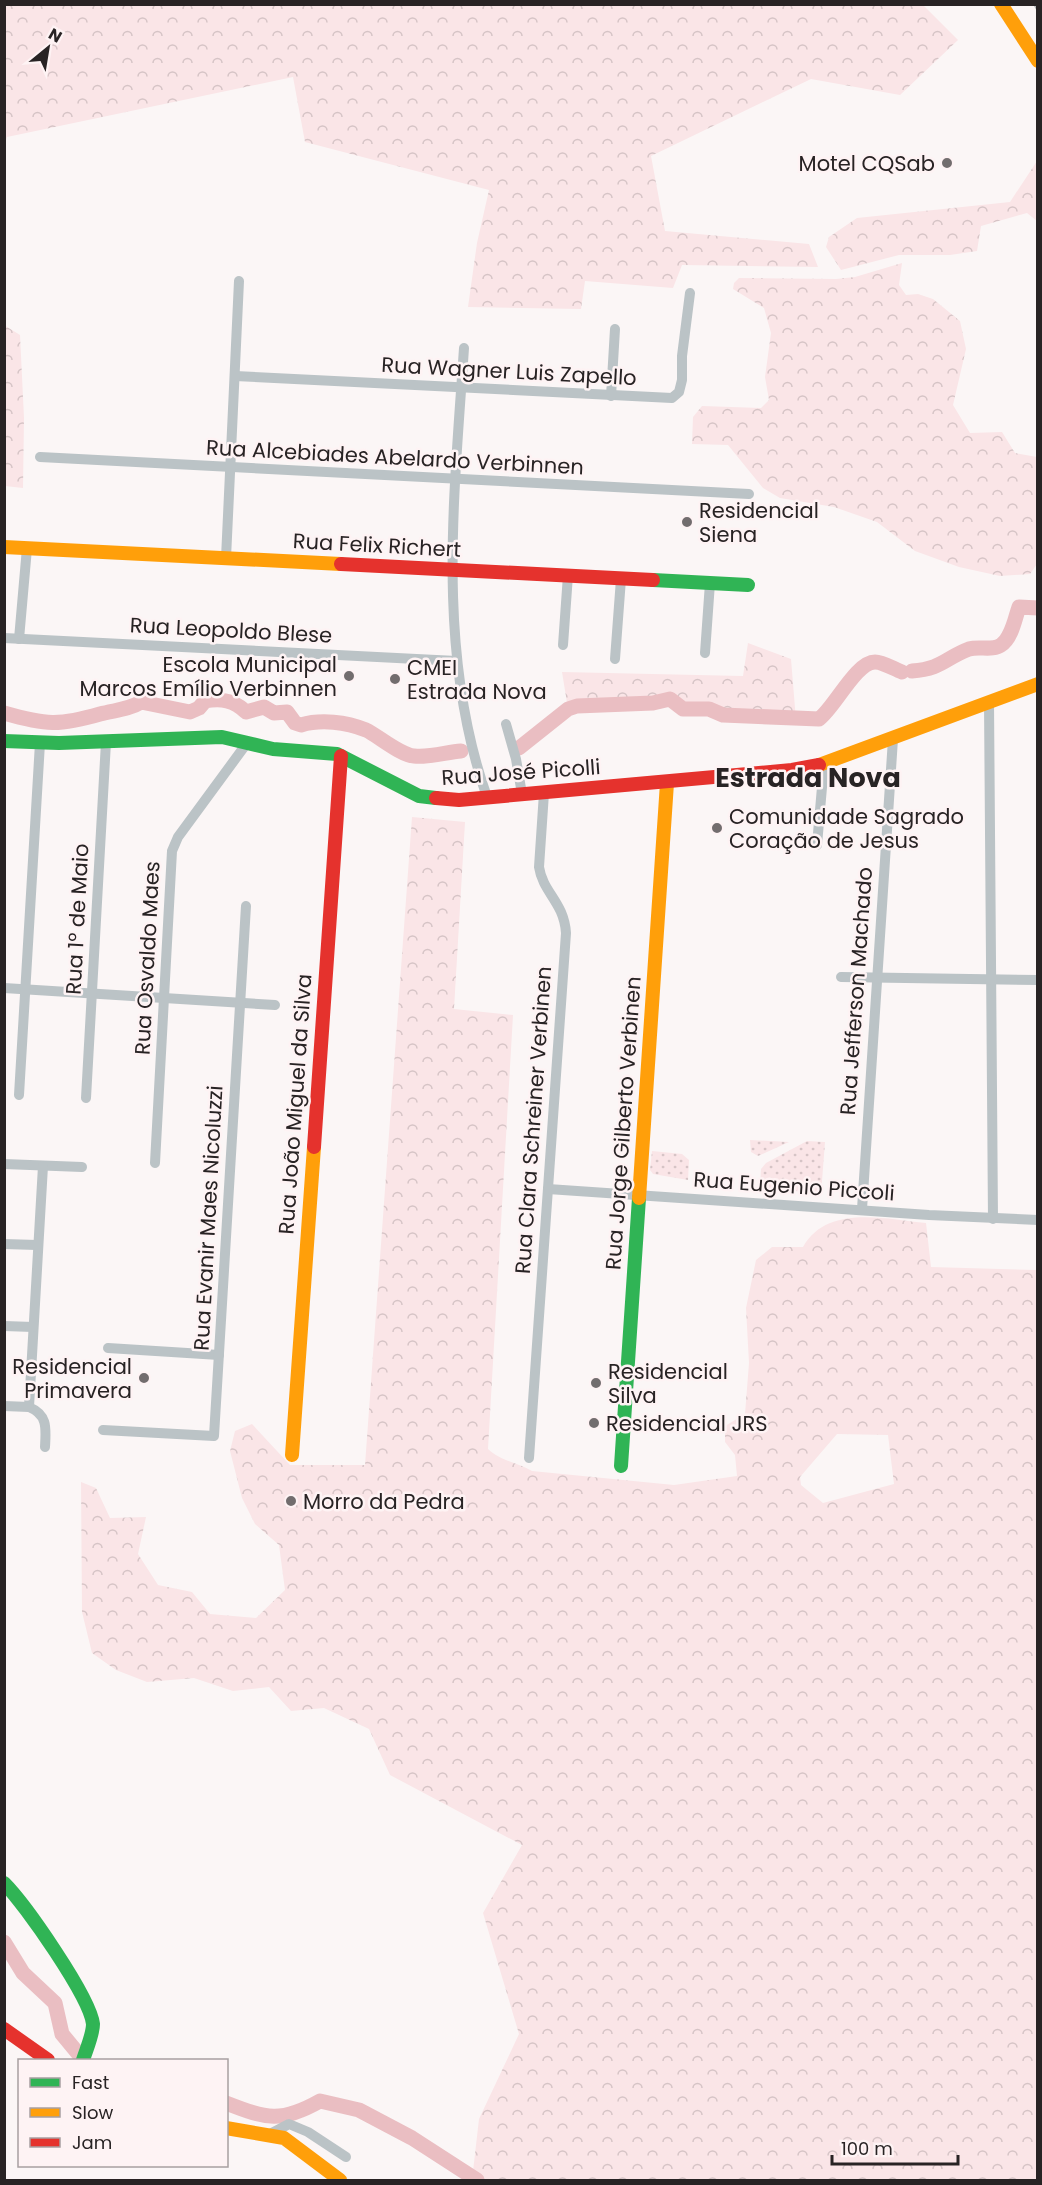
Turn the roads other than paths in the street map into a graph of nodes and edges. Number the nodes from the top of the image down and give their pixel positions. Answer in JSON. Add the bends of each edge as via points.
{"nodes":[{"id":1,"x":1001,"y":4,"type":"edge"},
{"id":2,"x":1038,"y":61,"type":"edge"},
{"id":3,"x":239,"y":281,"type":"dead end"},
{"id":4,"x":690,"y":293,"type":"dead end"},
{"id":5,"x":615,"y":329,"type":"dead end"},
{"id":6,"x":464,"y":348,"type":"dead end"},
{"id":7,"x":235,"y":376,"type":"junction"},
{"id":8,"x":461,"y":388,"type":"junction"},
{"id":9,"x":611,"y":396,"type":"junction"},
{"id":10,"x":40,"y":457,"type":"dead end"},
{"id":11,"x":231,"y":468,"type":"junction"},
{"id":12,"x":455,"y":480,"type":"junction"},
{"id":13,"x":749,"y":494,"type":"dead end"},
{"id":14,"x":4,"y":547,"type":"edge"},
{"id":15,"x":27,"y":548,"type":"junction"},
{"id":16,"x":226,"y":558,"type":"junction"},
{"id":17,"x":451,"y":570,"type":"junction"},
{"id":18,"x":568,"y":575,"type":"junction"},
{"id":19,"x":624,"y":579,"type":"junction"},
{"id":20,"x":713,"y":583,"type":"junction"},
{"id":21,"x":748,"y":585,"type":"dead end"},
{"id":22,"x":4,"y":638,"type":"edge"},
{"id":23,"x":623,"y":638,"type":"dead end"},
{"id":24,"x":19,"y":639,"type":"junction"},
{"id":25,"x":563,"y":645,"type":"dead end"},
{"id":26,"x":708,"y":652,"type":"dead end"},
{"id":27,"x":615,"y":659,"type":"dead end"},
{"id":28,"x":456,"y":661,"type":"junction"},
{"id":29,"x":1038,"y":684,"type":"edge"},
{"id":30,"x":989,"y":702,"type":"junction"},
{"id":31,"x":506,"y":724,"type":"dead end"},
{"id":32,"x":893,"y":739,"type":"junction"},
{"id":33,"x":4,"y":741,"type":"edge"},
{"id":34,"x":106,"y":742,"type":"junction"},
{"id":35,"x":40,"y":743,"type":"junction"},
{"id":36,"x":247,"y":743,"type":"junction"},
{"id":37,"x":341,"y":756,"type":"junction"},
{"id":38,"x":824,"y":764,"type":"junction"},
{"id":39,"x":667,"y":783,"type":"junction"},
{"id":40,"x":544,"y":793,"type":"junction"},
{"id":41,"x":522,"y":794,"type":"junction"},
{"id":42,"x":487,"y":797,"type":"junction"},
{"id":43,"x":817,"y":845,"type":"dead end"},
{"id":44,"x":246,"y":906,"type":"dead end"},
{"id":45,"x":841,"y":977,"type":"dead end"},
{"id":46,"x":876,"y":979,"type":"junction"},
{"id":47,"x":991,"y":980,"type":"junction"},
{"id":48,"x":1038,"y":980,"type":"edge"},
{"id":49,"x":4,"y":988,"type":"edge"},
{"id":50,"x":26,"y":989,"type":"junction"},
{"id":51,"x":92,"y":994,"type":"junction"},
{"id":52,"x":164,"y":997,"type":"junction"},
{"id":53,"x":240,"y":1003,"type":"junction"},
{"id":54,"x":275,"y":1005,"type":"dead end"},
{"id":55,"x":19,"y":1095,"type":"dead end"},
{"id":56,"x":86,"y":1098,"type":"dead end"},
{"id":57,"x":155,"y":1163,"type":"dead end"},
{"id":58,"x":4,"y":1164,"type":"edge"},
{"id":59,"x":43,"y":1166,"type":"junction"},
{"id":60,"x":82,"y":1167,"type":"dead end"},
{"id":61,"x":548,"y":1189,"type":"junction"},
{"id":62,"x":639,"y":1195,"type":"junction"},
{"id":63,"x":862,"y":1209,"type":"junction"},
{"id":64,"x":993,"y":1219,"type":"junction"},
{"id":65,"x":1038,"y":1220,"type":"edge"},
{"id":66,"x":4,"y":1244,"type":"edge"},
{"id":67,"x":37,"y":1245,"type":"junction"},
{"id":68,"x":4,"y":1326,"type":"edge"},
{"id":69,"x":33,"y":1327,"type":"junction"},
{"id":70,"x":108,"y":1348,"type":"dead end"},
{"id":71,"x":219,"y":1355,"type":"junction"},
{"id":72,"x":4,"y":1406,"type":"edge"},
{"id":73,"x":29,"y":1407,"type":"junction"},
{"id":74,"x":103,"y":1430,"type":"dead end"},
{"id":75,"x":45,"y":1447,"type":"dead end"},
{"id":76,"x":292,"y":1455,"type":"dead end"},
{"id":77,"x":529,"y":1458,"type":"dead end"},
{"id":78,"x":621,"y":1466,"type":"dead end"},
{"id":79,"x":4,"y":1883,"type":"edge"},
{"id":80,"x":4,"y":2030,"type":"edge"},
{"id":81,"x":45,"y":2059,"type":"edge"},
{"id":82,"x":84,"y":2059,"type":"edge"},
{"id":83,"x":228,"y":2128,"type":"edge"},
{"id":84,"x":270,"y":2134,"type":"junction"},
{"id":85,"x":346,"y":2157,"type":"dead end"},
{"id":86,"x":340,"y":2181,"type":"edge"}],
"edges":[{"from":1,"to":2,"type":"main road"},
{"from":3,"to":7,"type":"street"},
{"from":4,"to":9,"type":"street","name":"Rua Wagner Luis Zapello","via":[[679,392],[672,398]]},
{"from":5,"to":9,"type":"street"},
{"from":6,"to":8,"type":"street"},
{"from":7,"to":8,"type":"street","name":"Rua Wagner Luis Zapello"},
{"from":7,"to":11,"type":"street"},
{"from":8,"to":9,"type":"street","name":"Rua Wagner Luis Zapello"},
{"from":8,"to":12,"type":"street"},
{"from":10,"to":11,"type":"street","name":"Rua Alcebiades Abelardo Verbinnen"},
{"from":11,"to":12,"type":"street","name":"Rua Alcebiades Abelardo Verbinnen"},
{"from":11,"to":16,"type":"street"},
{"from":12,"to":13,"type":"street","name":"Rua Alcebiades Abelardo Verbinnen"},
{"from":12,"to":17,"type":"street"},
{"from":14,"to":15,"type":"main road","name":"Rua Felix Richert"},
{"from":15,"to":16,"type":"main road","name":"Rua Felix Richert"},
{"from":15,"to":24,"type":"street"},
{"from":16,"to":17,"type":"main road","name":"Rua Felix Richert"},
{"from":17,"to":18,"type":"main road","name":"Rua Felix Richert"},
{"from":17,"to":28,"type":"street"},
{"from":18,"to":19,"type":"main road","name":"Rua Felix Richert"},
{"from":18,"to":25,"type":"street"},
{"from":19,"to":20,"type":"main road","name":"Rua Felix Richert"},
{"from":19,"to":23,"type":"street"},
{"from":19,"to":27,"type":"street"},
{"from":20,"to":21,"type":"main road","name":"Rua Felix Richert"},
{"from":20,"to":26,"type":"street"},
{"from":22,"to":24,"type":"street","name":"Rua Leopoldo Blese"},
{"from":24,"to":28,"type":"street","name":"Rua Leopoldo Blese"},
{"from":28,"to":42,"type":"street","via":[[462,707]]},
{"from":29,"to":30,"type":"main road","name":"Rua José Picolli"},
{"from":30,"to":32,"type":"main road","name":"Rua José Picolli"},
{"from":30,"to":47,"type":"street"},
{"from":31,"to":41,"type":"street"},
{"from":32,"to":38,"type":"main road","name":"Rua José Picolli"},
{"from":32,"to":46,"type":"street","name":"Rua Jefferson Machado"},
{"from":33,"to":35,"type":"main road","name":"Rua José Picolli"},
{"from":34,"to":35,"type":"main road","name":"Rua José Picolli"},
{"from":34,"to":36,"type":"main road","name":"Rua José Picolli","via":[[206,736]]},
{"from":34,"to":51,"type":"street","name":"Rua 1º de Maio"},
{"from":35,"to":50,"type":"street"},
{"from":36,"to":37,"type":"main road","name":"Rua José Picolli"},
{"from":36,"to":52,"type":"street","name":"Rua Osvaldo Maes","via":[[174,843]]},
{"from":37,"to":42,"type":"main road","name":"Rua José Picolli","via":[[419,796],[447,800]]},
{"from":37,"to":76,"type":"main road","name":"Rua João Miguel da Silva"},
{"from":38,"to":39,"type":"main road","name":"Rua José Picolli"},
{"from":38,"to":43,"type":"street"},
{"from":39,"to":40,"type":"main road","name":"Rua José Picolli"},
{"from":39,"to":62,"type":"main road","name":"Rua Jorge Gilberto Verbinen"},
{"from":40,"to":41,"type":"main road","name":"Rua José Picolli"},
{"from":40,"to":61,"type":"street","name":"Rua Clara Schreiner Verbinen","via":[[540,876],[565,917],[566,933]]},
{"from":41,"to":42,"type":"main road","name":"Rua José Picolli"},
{"from":44,"to":53,"type":"street","name":"Rua Evanir Maes Nicoluzzi"},
{"from":45,"to":46,"type":"street"},
{"from":46,"to":47,"type":"street"},
{"from":46,"to":63,"type":"street","name":"Rua Jefferson Machado"},
{"from":47,"to":48,"type":"street"},
{"from":47,"to":64,"type":"street"},
{"from":49,"to":50,"type":"street"},
{"from":50,"to":51,"type":"street"},
{"from":50,"to":55,"type":"street"},
{"from":51,"to":52,"type":"street"},
{"from":51,"to":56,"type":"street","name":"Rua 1º de Maio"},
{"from":52,"to":53,"type":"street"},
{"from":52,"to":57,"type":"street","name":"Rua Osvaldo Maes"},
{"from":53,"to":54,"type":"street"},
{"from":53,"to":71,"type":"street","name":"Rua Evanir Maes Nicoluzzi"},
{"from":58,"to":59,"type":"street"},
{"from":59,"to":60,"type":"street"},
{"from":59,"to":67,"type":"street"},
{"from":61,"to":62,"type":"street","name":"Rua Eugenio Piccoli"},
{"from":61,"to":77,"type":"street","name":"Rua Clara Schreiner Verbinen"},
{"from":62,"to":63,"type":"street","name":"Rua Eugenio Piccoli"},
{"from":62,"to":78,"type":"main road","name":"Rua Jorge Gilberto Verbinen"},
{"from":63,"to":64,"type":"street","name":"Rua Eugenio Piccoli"},
{"from":64,"to":65,"type":"street","name":"Rua Eugenio Piccoli"},
{"from":66,"to":67,"type":"street"},
{"from":67,"to":69,"type":"street"},
{"from":68,"to":69,"type":"street"},
{"from":69,"to":73,"type":"street"},
{"from":70,"to":71,"type":"street"},
{"from":71,"to":74,"type":"street","name":"Rua Evanir Maes Nicoluzzi","via":[[214,1436]]},
{"from":72,"to":73,"type":"street"},
{"from":73,"to":75,"type":"street","via":[[45,1419]]},
{"from":79,"to":82,"type":"main road","via":[[21,1900],[88,2005],[93,2026]]},
{"from":80,"to":81,"type":"main road"},
{"from":83,"to":84,"type":"main road"},
{"from":84,"to":85,"type":"street","via":[[289,2124]]},
{"from":84,"to":86,"type":"main road","via":[[300,2148]]}]}
